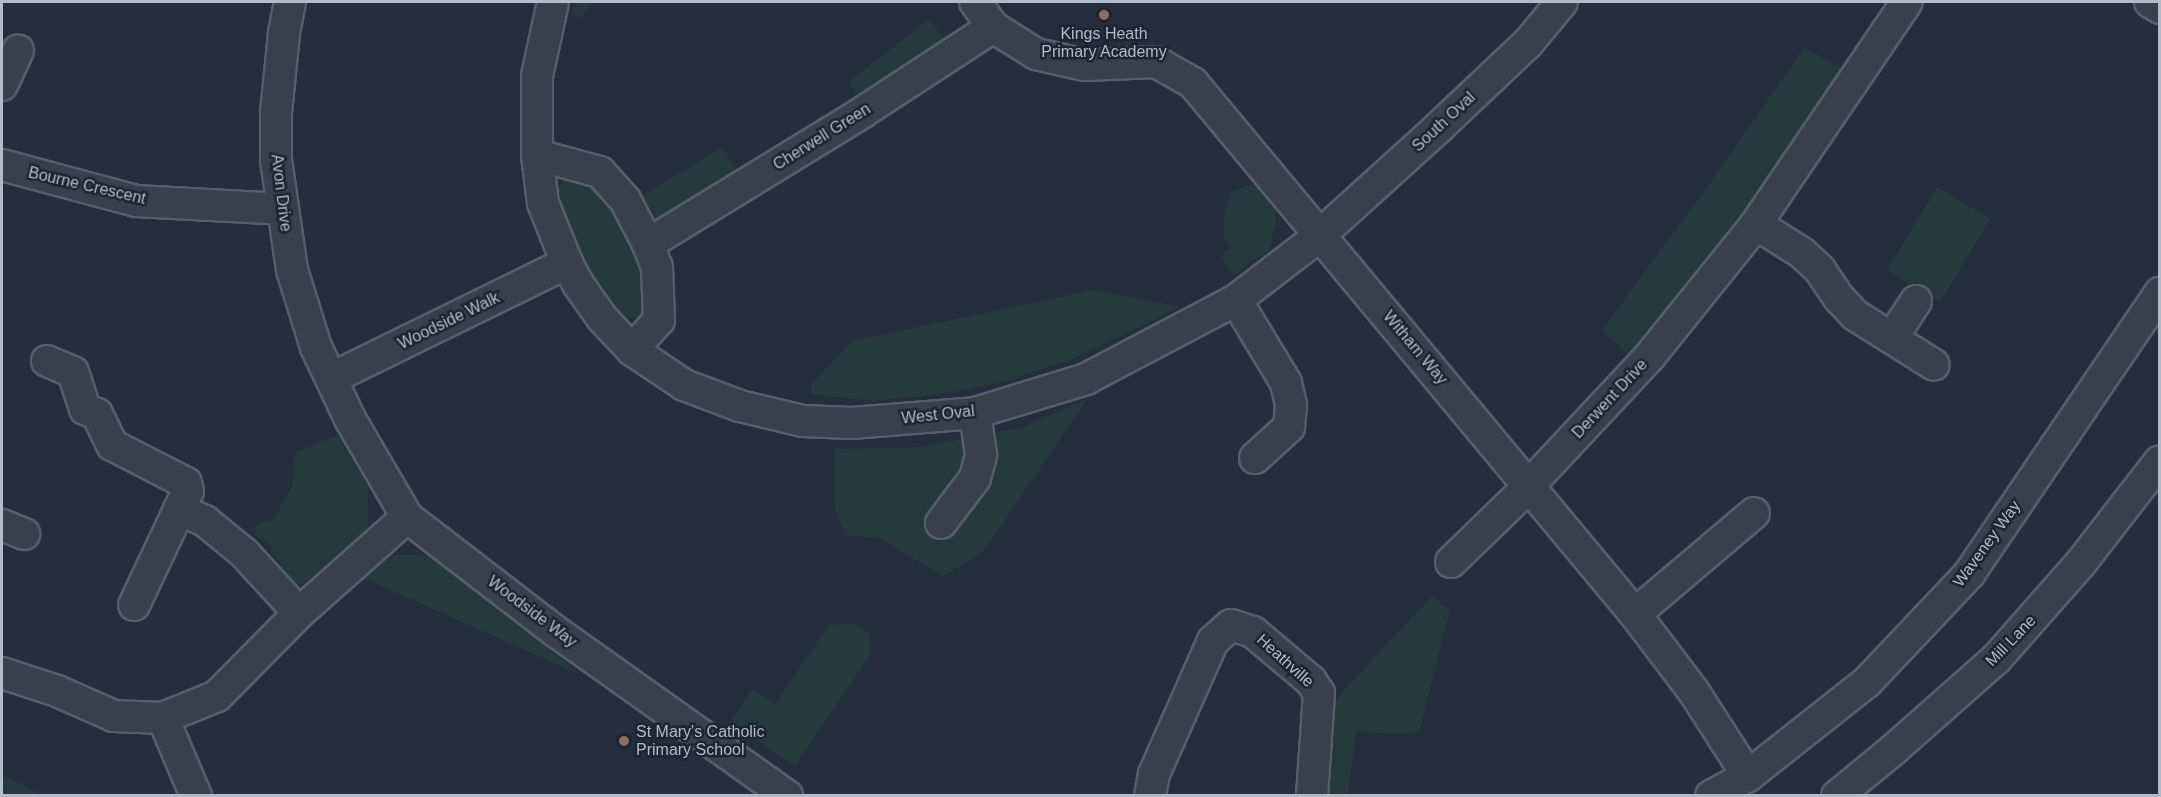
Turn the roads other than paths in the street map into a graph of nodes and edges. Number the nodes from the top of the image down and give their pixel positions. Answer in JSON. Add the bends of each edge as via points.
{"nodes":[{"id":1,"x":290,"y":2,"type":"edge"},
{"id":2,"x":553,"y":2,"type":"edge"},
{"id":3,"x":975,"y":2,"type":"edge"},
{"id":4,"x":1562,"y":2,"type":"edge"},
{"id":5,"x":1907,"y":2,"type":"edge"},
{"id":6,"x":2150,"y":2,"type":"edge"},
{"id":7,"x":2160,"y":8,"type":"edge"},
{"id":8,"x":993,"y":27,"type":"junction"},
{"id":9,"x":18,"y":51,"type":"dead end"},
{"id":10,"x":2,"y":85,"type":"edge"},
{"id":11,"x":537,"y":155,"type":"junction"},
{"id":12,"x":2,"y":165,"type":"edge"},
{"id":13,"x":282,"y":209,"type":"junction"},
{"id":14,"x":1756,"y":224,"type":"junction"},
{"id":15,"x":1319,"y":236,"type":"junction"},
{"id":16,"x":648,"y":244,"type":"junction"},
{"id":17,"x":567,"y":263,"type":"junction"},
{"id":18,"x":2160,"y":293,"type":"edge"},
{"id":19,"x":1236,"y":300,"type":"junction"},
{"id":20,"x":1916,"y":301,"type":"dead end"},
{"id":21,"x":1892,"y":338,"type":"junction"},
{"id":22,"x":632,"y":350,"type":"junction"},
{"id":23,"x":47,"y":362,"type":"dead end"},
{"id":24,"x":1934,"y":365,"type":"dead end"},
{"id":25,"x":332,"y":378,"type":"junction"},
{"id":26,"x":975,"y":413,"type":"junction"},
{"id":27,"x":1255,"y":458,"type":"dead end"},
{"id":28,"x":2160,"y":461,"type":"edge"},
{"id":29,"x":1529,"y":484,"type":"junction"},
{"id":30,"x":183,"y":500,"type":"junction"},
{"id":31,"x":1754,"y":513,"type":"dead end"},
{"id":32,"x":407,"y":517,"type":"junction"},
{"id":33,"x":941,"y":523,"type":"dead end"},
{"id":34,"x":1451,"y":562,"type":"dead end"},
{"id":35,"x":134,"y":605,"type":"dead end"},
{"id":36,"x":299,"y":613,"type":"junction"},
{"id":37,"x":1635,"y":614,"type":"junction"},
{"id":38,"x":2,"y":673,"type":"edge"},
{"id":39,"x":163,"y":718,"type":"junction"},
{"id":40,"x":1748,"y":776,"type":"junction"},
{"id":41,"x":196,"y":795,"type":"edge"},
{"id":42,"x":787,"y":795,"type":"edge"},
{"id":43,"x":1150,"y":795,"type":"edge"},
{"id":44,"x":1312,"y":795,"type":"edge"},
{"id":45,"x":1711,"y":795,"type":"edge"},
{"id":46,"x":1837,"y":795,"type":"edge"}],
"edges":[{"from":1,"to":13,"type":"street","name":"Avon Drive","via":[[276,113]]},
{"from":2,"to":11,"type":"street","name":"West Oval","via":[[537,76]]},
{"from":3,"to":8,"type":"street"},
{"from":4,"to":15,"type":"street","name":"South Oval","via":[[1528,43]]},
{"from":5,"to":14,"type":"street","name":"Derwent Drive"},
{"from":6,"to":7,"type":"street"},
{"from":8,"to":15,"type":"street","name":"Witham Way","via":[[1036,54],[1059,62],[1155,62],[1193,83]]},
{"from":8,"to":16,"type":"street","name":"Cherwell Green"},
{"from":9,"to":10,"type":"street"},
{"from":11,"to":16,"type":"street","via":[[600,172],[625,200]]},
{"from":11,"to":17,"type":"street","name":"West Oval","via":[[543,203]]},
{"from":12,"to":13,"type":"street","name":"Bourne Crescent","via":[[136,201]]},
{"from":13,"to":25,"type":"street","name":"Avon Drive","via":[[292,270],[316,347]]},
{"from":14,"to":21,"type":"street","via":[[1803,253],[1856,315]]},
{"from":14,"to":29,"type":"street","name":"Derwent Drive","via":[[1650,356]]},
{"from":15,"to":19,"type":"street","name":"West Oval"},
{"from":15,"to":29,"type":"street","name":"Witham Way"},
{"from":16,"to":22,"type":"street","via":[[657,267],[659,320]]},
{"from":17,"to":22,"type":"street","name":"West Oval","via":[[602,318]]},
{"from":17,"to":25,"type":"street","name":"Woodside Walk"},
{"from":18,"to":40,"type":"street","name":"Waveney Way","via":[[1969,574],[1867,682]]},
{"from":19,"to":26,"type":"street","name":"West Oval","via":[[1086,379]]},
{"from":19,"to":27,"type":"street","via":[[1286,383],[1291,405],[1289,427]]},
{"from":20,"to":21,"type":"street"},
{"from":21,"to":24,"type":"street"},
{"from":22,"to":26,"type":"street","name":"West Oval","via":[[684,385],[740,406],[803,421],[852,423]]},
{"from":23,"to":30,"type":"street","via":[[73,372],[85,409],[98,414],[112,445],[186,483]]},
{"from":25,"to":32,"type":"street","name":"Woodside Way","via":[[350,419]]},
{"from":26,"to":33,"type":"street","via":[[981,455],[975,478]]},
{"from":28,"to":46,"type":"street","name":"Mill Lane","via":[[2080,564],[1997,658]]},
{"from":29,"to":34,"type":"street","name":"Derwent Drive"},
{"from":29,"to":37,"type":"street","name":"Witham Way"},
{"from":30,"to":35,"type":"street"},
{"from":30,"to":36,"type":"street","via":[[244,553]]},
{"from":31,"to":37,"type":"street"},
{"from":32,"to":36,"type":"street"},
{"from":32,"to":42,"type":"street","name":"Woodside Way","via":[[555,631]]},
{"from":36,"to":39,"type":"street","via":[[217,696]]},
{"from":37,"to":40,"type":"street","name":"Witham Way","via":[[1694,692]]},
{"from":38,"to":39,"type":"street","via":[[57,690],[114,716]]},
{"from":39,"to":41,"type":"street"},
{"from":40,"to":45,"type":"street","name":"Waveney Way"},
{"from":43,"to":44,"type":"street","name":"Heathville","via":[[1154,774],[1213,641],[1231,625],[1253,632],[1311,681],[1319,693]]}]}
